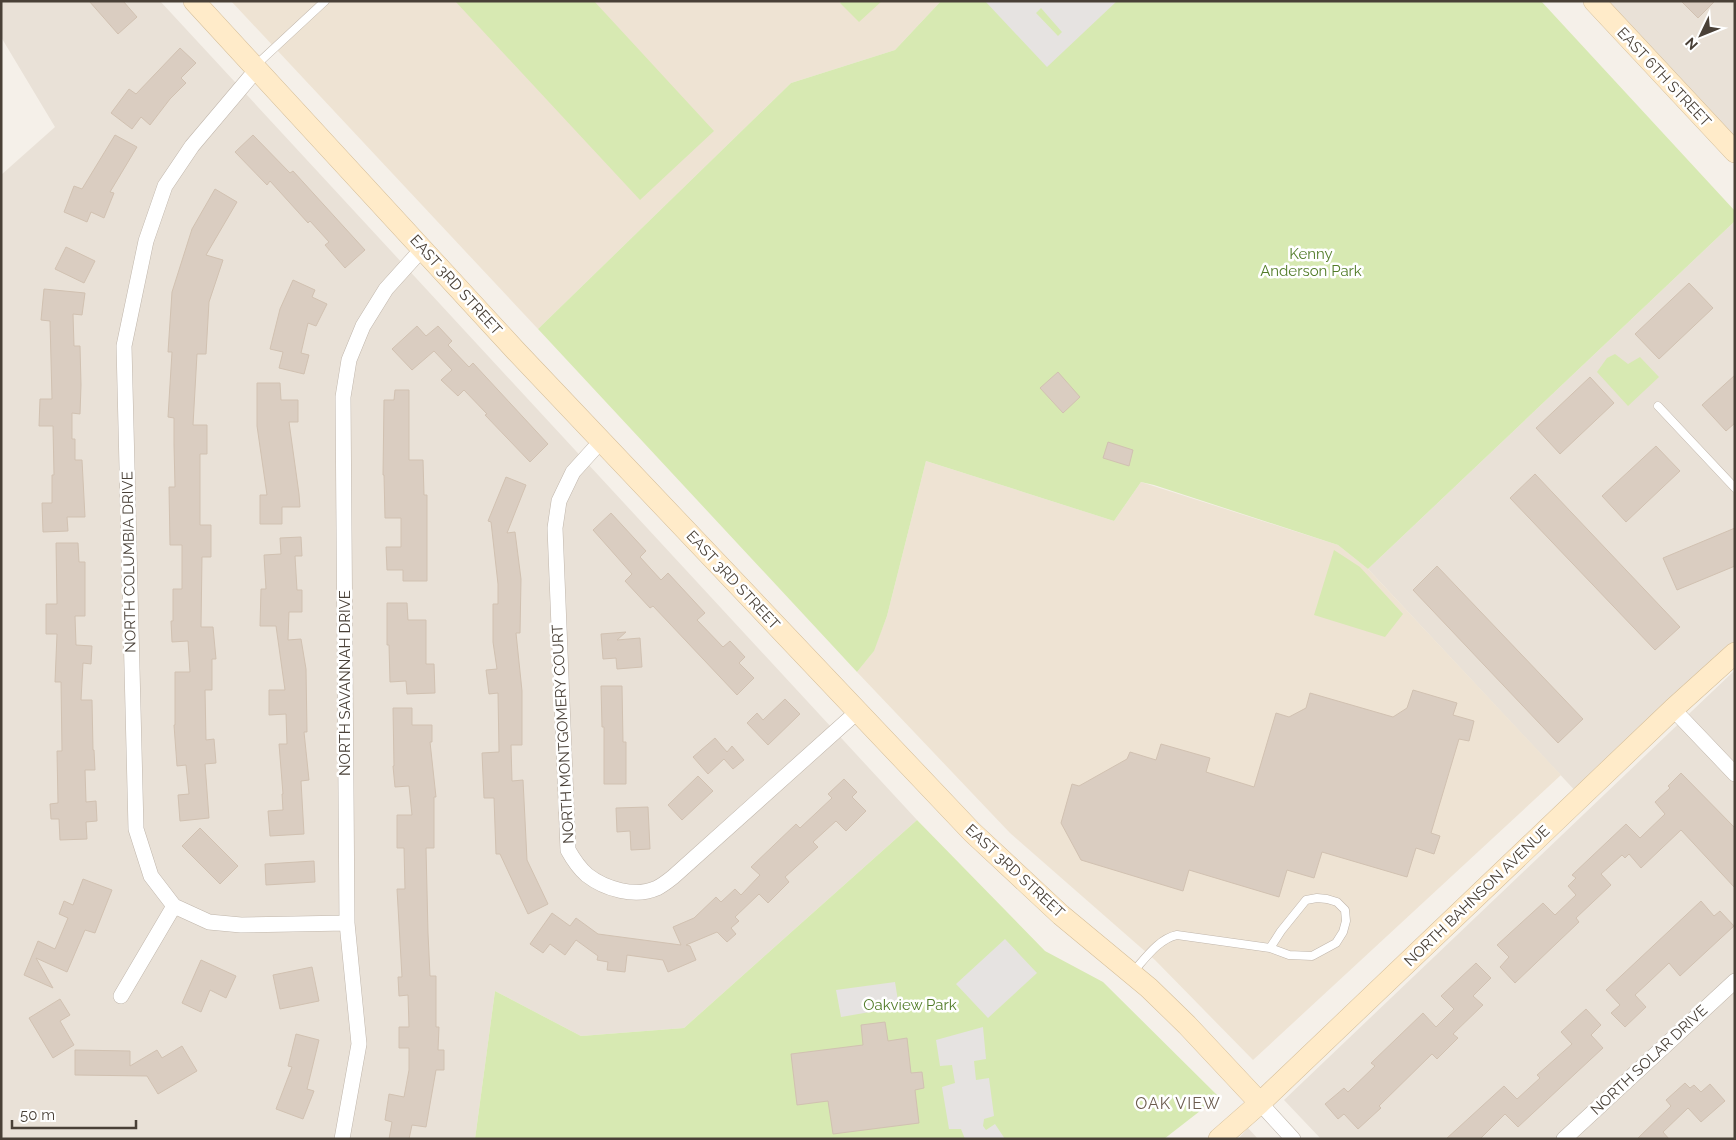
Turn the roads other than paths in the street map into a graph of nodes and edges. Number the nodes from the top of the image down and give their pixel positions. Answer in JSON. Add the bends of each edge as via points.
{"nodes":[{"id":1,"x":194,"y":1,"type":"edge"},
{"id":2,"x":325,"y":1,"type":"edge"},
{"id":3,"x":1594,"y":1,"type":"edge"},
{"id":4,"x":256,"y":68,"type":"junction"},
{"id":5,"x":1735,"y":152,"type":"edge"},
{"id":6,"x":423,"y":248,"type":"junction"},
{"id":7,"x":1658,"y":406,"type":"dead end"},
{"id":8,"x":602,"y":440,"type":"junction"},
{"id":9,"x":1735,"y":488,"type":"edge"},
{"id":10,"x":1735,"y":653,"type":"edge"},
{"id":11,"x":1673,"y":709,"type":"junction"},
{"id":12,"x":857,"y":712,"type":"junction"},
{"id":13,"x":1735,"y":774,"type":"edge"},
{"id":14,"x":174,"y":906,"type":"junction"},
{"id":15,"x":347,"y":923,"type":"junction"},
{"id":16,"x":1270,"y":948,"type":"junction"},
{"id":17,"x":1132,"y":973,"type":"junction"},
{"id":18,"x":1735,"y":980,"type":"edge"},
{"id":19,"x":120,"y":996,"type":"dead end"},
{"id":20,"x":1260,"y":1103,"type":"junction"},
{"id":21,"x":342,"y":1139,"type":"edge"},
{"id":22,"x":1219,"y":1139,"type":"edge"},
{"id":23,"x":1292,"y":1139,"type":"edge"},
{"id":24,"x":1564,"y":1139,"type":"edge"}],
"edges":[{"from":1,"to":4,"type":"street","name":"EAST 3RD STREET"},
{"from":2,"to":4,"type":"lane"},
{"from":3,"to":5,"type":"street","name":"EAST 6TH STREET"},
{"from":4,"to":6,"type":"street","name":"EAST 3RD STREET"},
{"from":4,"to":14,"type":"street","name":"NORTH COLUMBIA DRIVE","via":[[192,146],[165,186],[146,241],[124,346],[136,829],[151,876]]},
{"from":6,"to":8,"type":"street","name":"EAST 3RD STREET"},
{"from":6,"to":15,"type":"street","name":"NORTH SAVANNAH DRIVE","via":[[386,289],[363,326],[349,360],[344,397]]},
{"from":7,"to":9,"type":"lane"},
{"from":8,"to":12,"type":"street","name":"EAST 3RD STREET"},
{"from":8,"to":12,"type":"street","name":"NORTH MONTGOMERY COURT","via":[[573,472],[559,502],[555,528],[568,850],[587,875],[613,889],[645,892],[658,888]]},
{"from":10,"to":11,"type":"street","name":"NORTH BAHNSON AVENUE"},
{"from":11,"to":13,"type":"street"},
{"from":11,"to":20,"type":"street","name":"NORTH BAHNSON AVENUE"},
{"from":12,"to":17,"type":"street","name":"EAST 3RD STREET","via":[[972,832],[1061,916]]},
{"from":14,"to":15,"type":"street","name":"NORTH COLUMBIA DRIVE","via":[[208,922],[241,925]]},
{"from":14,"to":19,"type":"street"},
{"from":15,"to":21,"type":"street","name":"NORTH SAVANNAH DRIVE","via":[[359,1044]]},
{"from":16,"to":16,"type":"lane","via":[[1312,956],[1336,943],[1343,932],[1345,910],[1337,902],[1327,899],[1306,900]]},
{"from":16,"to":17,"type":"lane","via":[[1170,936]]},
{"from":17,"to":20,"type":"street","name":"EAST 3RD STREET","via":[[1187,1024]]},
{"from":18,"to":24,"type":"street","name":"NORTH SOLAR DRIVE"},
{"from":20,"to":22,"type":"street","name":"NORTH BAHNSON AVENUE"},
{"from":20,"to":23,"type":"street","name":"EAST 3RD STREET"}]}
